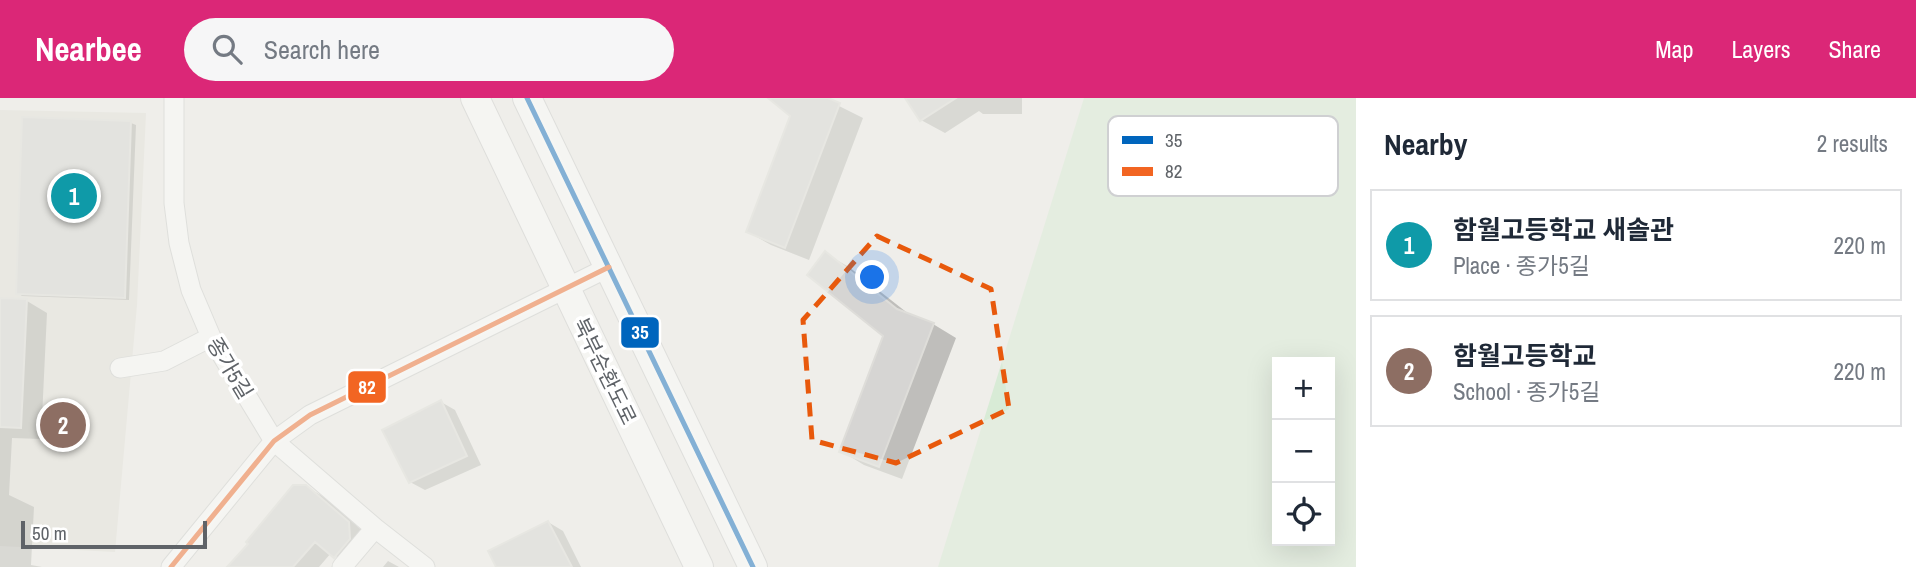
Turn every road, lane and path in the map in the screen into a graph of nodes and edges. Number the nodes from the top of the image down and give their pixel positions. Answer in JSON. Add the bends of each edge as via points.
{"nodes":[{"id":1,"x":174,"y":98,"type":"edge"},
{"id":2,"x":475,"y":98,"type":"edge"},
{"id":3,"x":527,"y":98,"type":"edge"},
{"id":4,"x":608,"y":267,"type":"junction"},
{"id":5,"x":565,"y":288,"type":"junction"},
{"id":6,"x":211,"y":337,"type":"junction"},
{"id":7,"x":120,"y":368,"type":"dead end"},
{"id":8,"x":274,"y":441,"type":"junction"},
{"id":9,"x":375,"y":528,"type":"junction"},
{"id":10,"x":171,"y":567,"type":"edge"},
{"id":11,"x":342,"y":567,"type":"edge"},
{"id":12,"x":425,"y":567,"type":"edge"},
{"id":13,"x":699,"y":567,"type":"edge"},
{"id":14,"x":753,"y":567,"type":"edge"}],
"edges":[{"from":1,"to":6,"type":"street","name":"종가5길","via":[[174,203],[179,243],[191,290]]},
{"from":2,"to":5,"type":"main road","name":"북부순환도로"},
{"from":3,"to":4,"type":"main road"},
{"from":4,"to":5,"type":"street"},
{"from":4,"to":14,"type":"main road"},
{"from":5,"to":8,"type":"street","via":[[310,415]]},
{"from":5,"to":13,"type":"main road","name":"북부순환도로"},
{"from":6,"to":7,"type":"street","via":[[164,361]]},
{"from":6,"to":8,"type":"street","name":"종가5길"},
{"from":8,"to":9,"type":"street","name":"종가5길"},
{"from":8,"to":10,"type":"street"},
{"from":9,"to":11,"type":"street"},
{"from":9,"to":12,"type":"street","name":"종가5길"}]}
